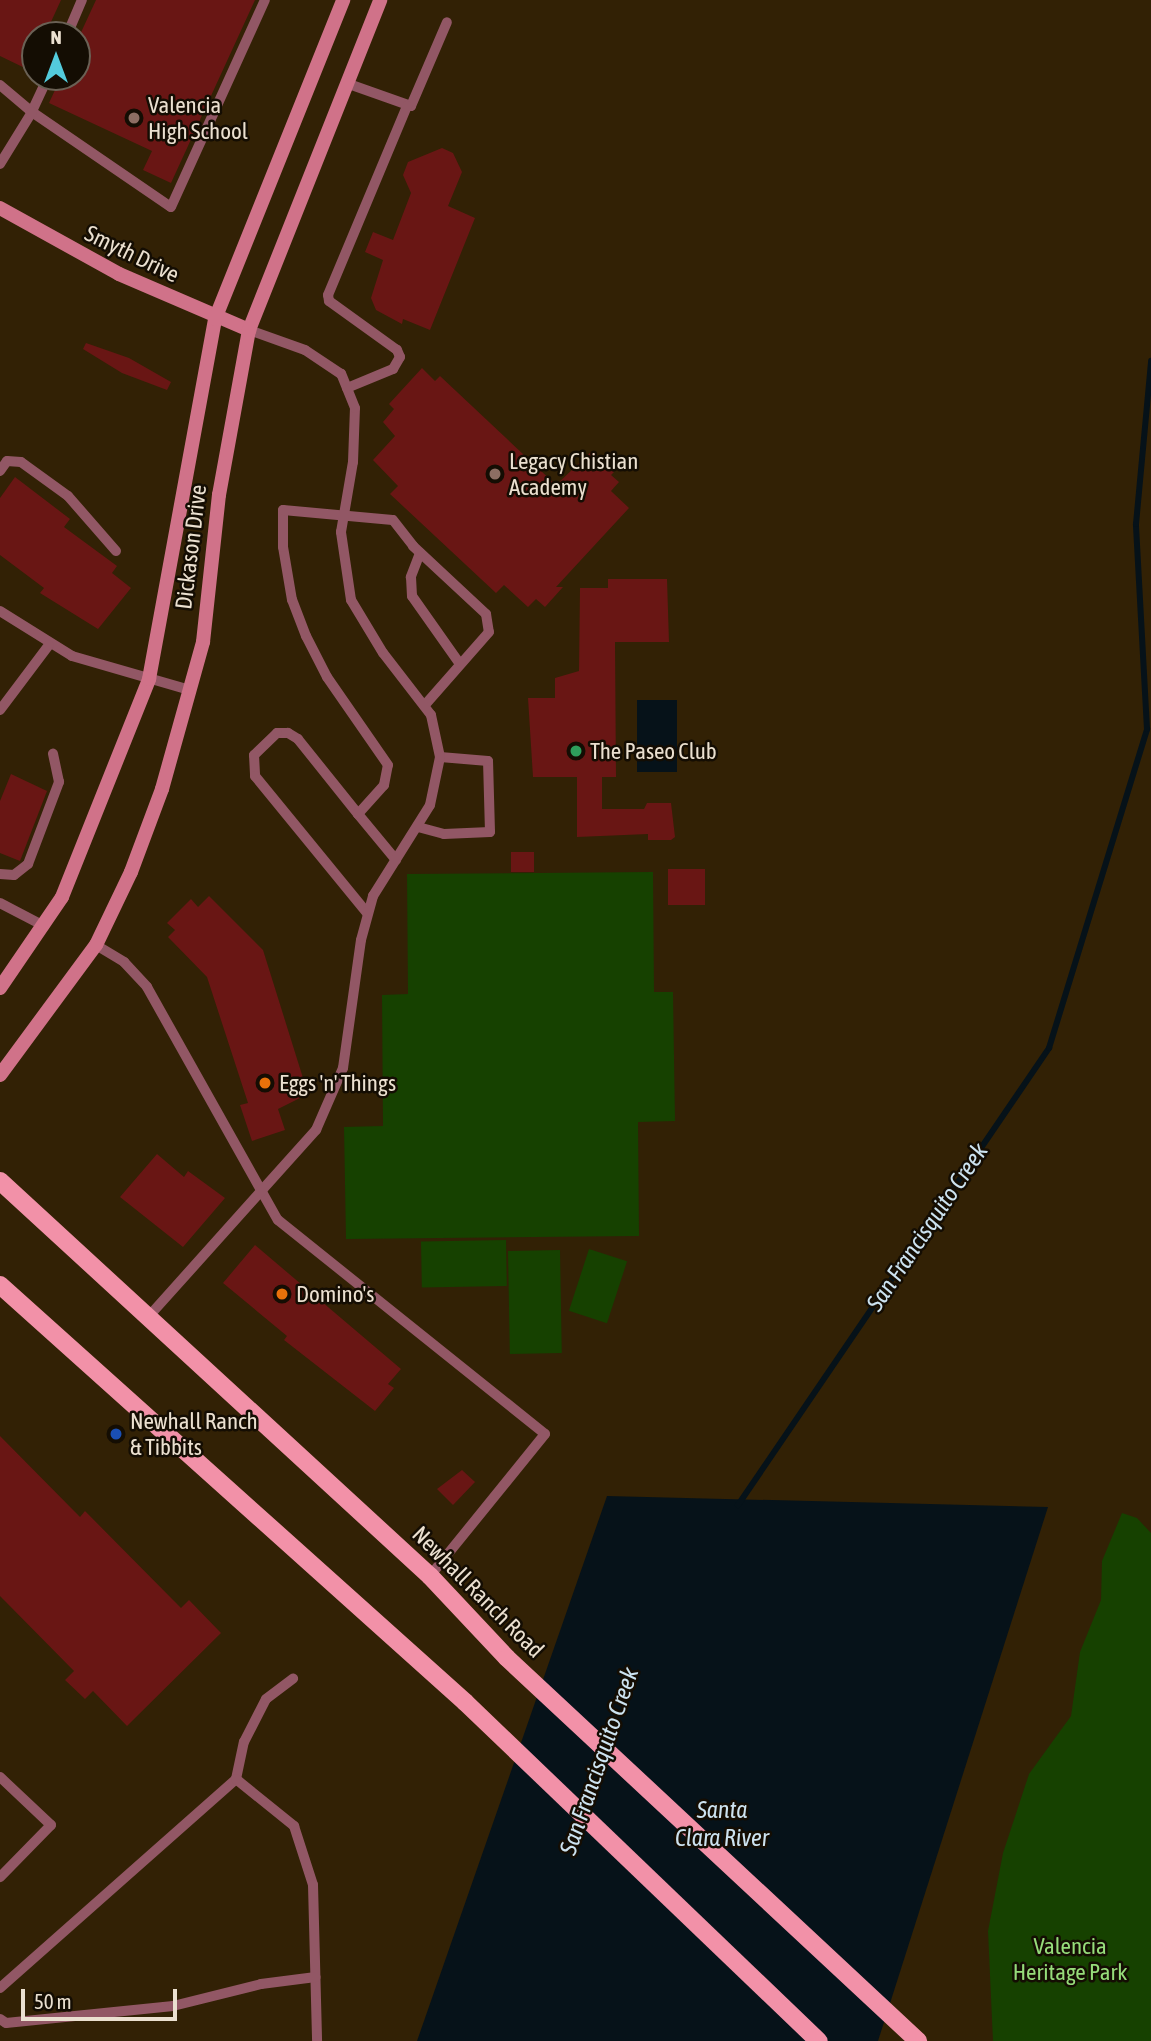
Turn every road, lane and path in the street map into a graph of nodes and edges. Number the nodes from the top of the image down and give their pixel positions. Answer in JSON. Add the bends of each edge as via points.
{"nodes":[{"id":1,"x":82,"y":0,"type":"edge"},
{"id":2,"x":265,"y":0,"type":"edge"},
{"id":3,"x":343,"y":0,"type":"edge"},
{"id":4,"x":380,"y":0,"type":"edge"},
{"id":5,"x":72,"y":21,"type":"edge"},
{"id":6,"x":447,"y":22,"type":"dead end"},
{"id":7,"x":345,"y":83,"type":"junction"},
{"id":8,"x":0,"y":85,"type":"edge"},
{"id":9,"x":42,"y":91,"type":"edge"},
{"id":10,"x":407,"y":106,"type":"junction"},
{"id":11,"x":32,"y":112,"type":"junction"},
{"id":12,"x":0,"y":164,"type":"edge"},
{"id":13,"x":0,"y":208,"type":"edge"},
{"id":14,"x":215,"y":319,"type":"junction"},
{"id":15,"x":249,"y":330,"type":"junction"},
{"id":16,"x":347,"y":388,"type":"junction"},
{"id":17,"x":0,"y":471,"type":"edge"},
{"id":18,"x":344,"y":514,"type":"junction"},
{"id":19,"x":116,"y":551,"type":"dead end"},
{"id":20,"x":420,"y":553,"type":"junction"},
{"id":21,"x":0,"y":612,"type":"edge"},
{"id":22,"x":49,"y":645,"type":"junction"},
{"id":23,"x":460,"y":664,"type":"junction"},
{"id":24,"x":149,"y":679,"type":"junction"},
{"id":25,"x":190,"y":690,"type":"junction"},
{"id":26,"x":424,"y":706,"type":"junction"},
{"id":27,"x":0,"y":710,"type":"edge"},
{"id":28,"x":53,"y":754,"type":"dead end"},
{"id":29,"x":440,"y":757,"type":"junction"},
{"id":30,"x":358,"y":814,"type":"junction"},
{"id":31,"x":418,"y":827,"type":"junction"},
{"id":32,"x":396,"y":860,"type":"junction"},
{"id":33,"x":0,"y":874,"type":"edge"},
{"id":34,"x":0,"y":902,"type":"edge"},
{"id":35,"x":367,"y":913,"type":"junction"},
{"id":36,"x":44,"y":926,"type":"junction"},
{"id":37,"x":96,"y":945,"type":"junction"},
{"id":38,"x":0,"y":988,"type":"edge"},
{"id":39,"x":0,"y":1075,"type":"edge"},
{"id":40,"x":0,"y":1181,"type":"edge"},
{"id":41,"x":262,"y":1191,"type":"junction"},
{"id":42,"x":0,"y":1286,"type":"edge"},
{"id":43,"x":150,"y":1315,"type":"junction"},
{"id":44,"x":430,"y":1577,"type":"junction"},
{"id":45,"x":293,"y":1679,"type":"dead end"},
{"id":46,"x":0,"y":1777,"type":"edge"},
{"id":47,"x":236,"y":1779,"type":"junction"},
{"id":48,"x":0,"y":1877,"type":"edge"},
{"id":49,"x":316,"y":1977,"type":"junction"},
{"id":50,"x":0,"y":1988,"type":"edge"},
{"id":51,"x":0,"y":2019,"type":"edge"},
{"id":52,"x":317,"y":2041,"type":"edge"},
{"id":53,"x":819,"y":2041,"type":"edge"},
{"id":54,"x":918,"y":2041,"type":"edge"}],
"edges":[{"from":1,"to":5,"type":"lane"},
{"from":2,"to":11,"type":"lane","via":[[172,207]]},
{"from":3,"to":14,"type":"street","name":"Dickason Drive"},
{"from":4,"to":7,"type":"street","name":"Dickason Drive"},
{"from":6,"to":10,"type":"lane","via":[[414,104]]},
{"from":7,"to":10,"type":"lane"},
{"from":7,"to":15,"type":"street","name":"Dickason Drive"},
{"from":8,"to":11,"type":"lane"},
{"from":9,"to":11,"type":"lane"},
{"from":10,"to":16,"type":"lane","via":[[328,295],[329,301],[397,350],[398,363]]},
{"from":11,"to":12,"type":"lane"},
{"from":13,"to":14,"type":"street","name":"Smyth Drive","via":[[82,256]]},
{"from":14,"to":15,"type":"street","name":"Smyth Drive"},
{"from":14,"to":24,"type":"street","name":"Dickason Drive"},
{"from":15,"to":16,"type":"lane","via":[[305,351],[341,374]]},
{"from":15,"to":25,"type":"street","name":"Dickason Drive","via":[[219,495],[203,642]]},
{"from":16,"to":18,"type":"lane","via":[[355,408]]},
{"from":17,"to":19,"type":"lane","via":[[7,461],[21,462],[68,496]]},
{"from":18,"to":20,"type":"lane","via":[[393,520]]},
{"from":18,"to":26,"type":"lane","via":[[341,532],[351,600],[383,653]]},
{"from":18,"to":30,"type":"lane","via":[[284,510],[283,547],[292,600],[306,636],[327,677],[388,765],[384,785]]},
{"from":20,"to":23,"type":"lane","via":[[411,577],[412,596]]},
{"from":20,"to":23,"type":"lane","via":[[489,619],[489,632]]},
{"from":21,"to":22,"type":"lane"},
{"from":22,"to":24,"type":"lane"},
{"from":22,"to":27,"type":"lane"},
{"from":23,"to":26,"type":"lane"},
{"from":24,"to":25,"type":"lane"},
{"from":24,"to":36,"type":"street","name":"Dickason Drive","via":[[116,771],[62,897]]},
{"from":25,"to":37,"type":"street","name":"Dickason Drive","via":[[136,860]]},
{"from":26,"to":29,"type":"lane","via":[[431,715]]},
{"from":28,"to":33,"type":"lane","via":[[59,782],[28,864],[14,875]]},
{"from":29,"to":31,"type":"lane","via":[[430,805]]},
{"from":29,"to":31,"type":"lane","via":[[488,761],[490,832],[444,834]]},
{"from":30,"to":32,"type":"lane"},
{"from":30,"to":35,"type":"lane","via":[[298,739],[277,733],[254,755],[256,776]]},
{"from":31,"to":32,"type":"lane"},
{"from":32,"to":35,"type":"lane"},
{"from":34,"to":36,"type":"lane"},
{"from":35,"to":41,"type":"lane","via":[[343,1068],[316,1130]]},
{"from":36,"to":38,"type":"street","name":"Dickason Drive"},
{"from":37,"to":39,"type":"street","name":"Dickason Drive"},
{"from":37,"to":41,"type":"lane","via":[[124,962],[147,987]]},
{"from":40,"to":43,"type":"main road","name":"Newhall Ranch Road"},
{"from":41,"to":43,"type":"lane"},
{"from":41,"to":44,"type":"lane","via":[[278,1220],[545,1434]]},
{"from":42,"to":53,"type":"main road","via":[[465,1702]]},
{"from":43,"to":44,"type":"main road","name":"Newhall Ranch Road"},
{"from":44,"to":54,"type":"main road","name":"Newhall Ranch Road","via":[[507,1658]]},
{"from":45,"to":47,"type":"lane","via":[[266,1699],[244,1742]]},
{"from":46,"to":48,"type":"lane","via":[[51,1825]]},
{"from":47,"to":49,"type":"lane","via":[[294,1826],[313,1885]]},
{"from":47,"to":50,"type":"lane"},
{"from":49,"to":51,"type":"lane","via":[[261,1984],[173,2006],[6,2023]]},
{"from":49,"to":52,"type":"lane"}]}
